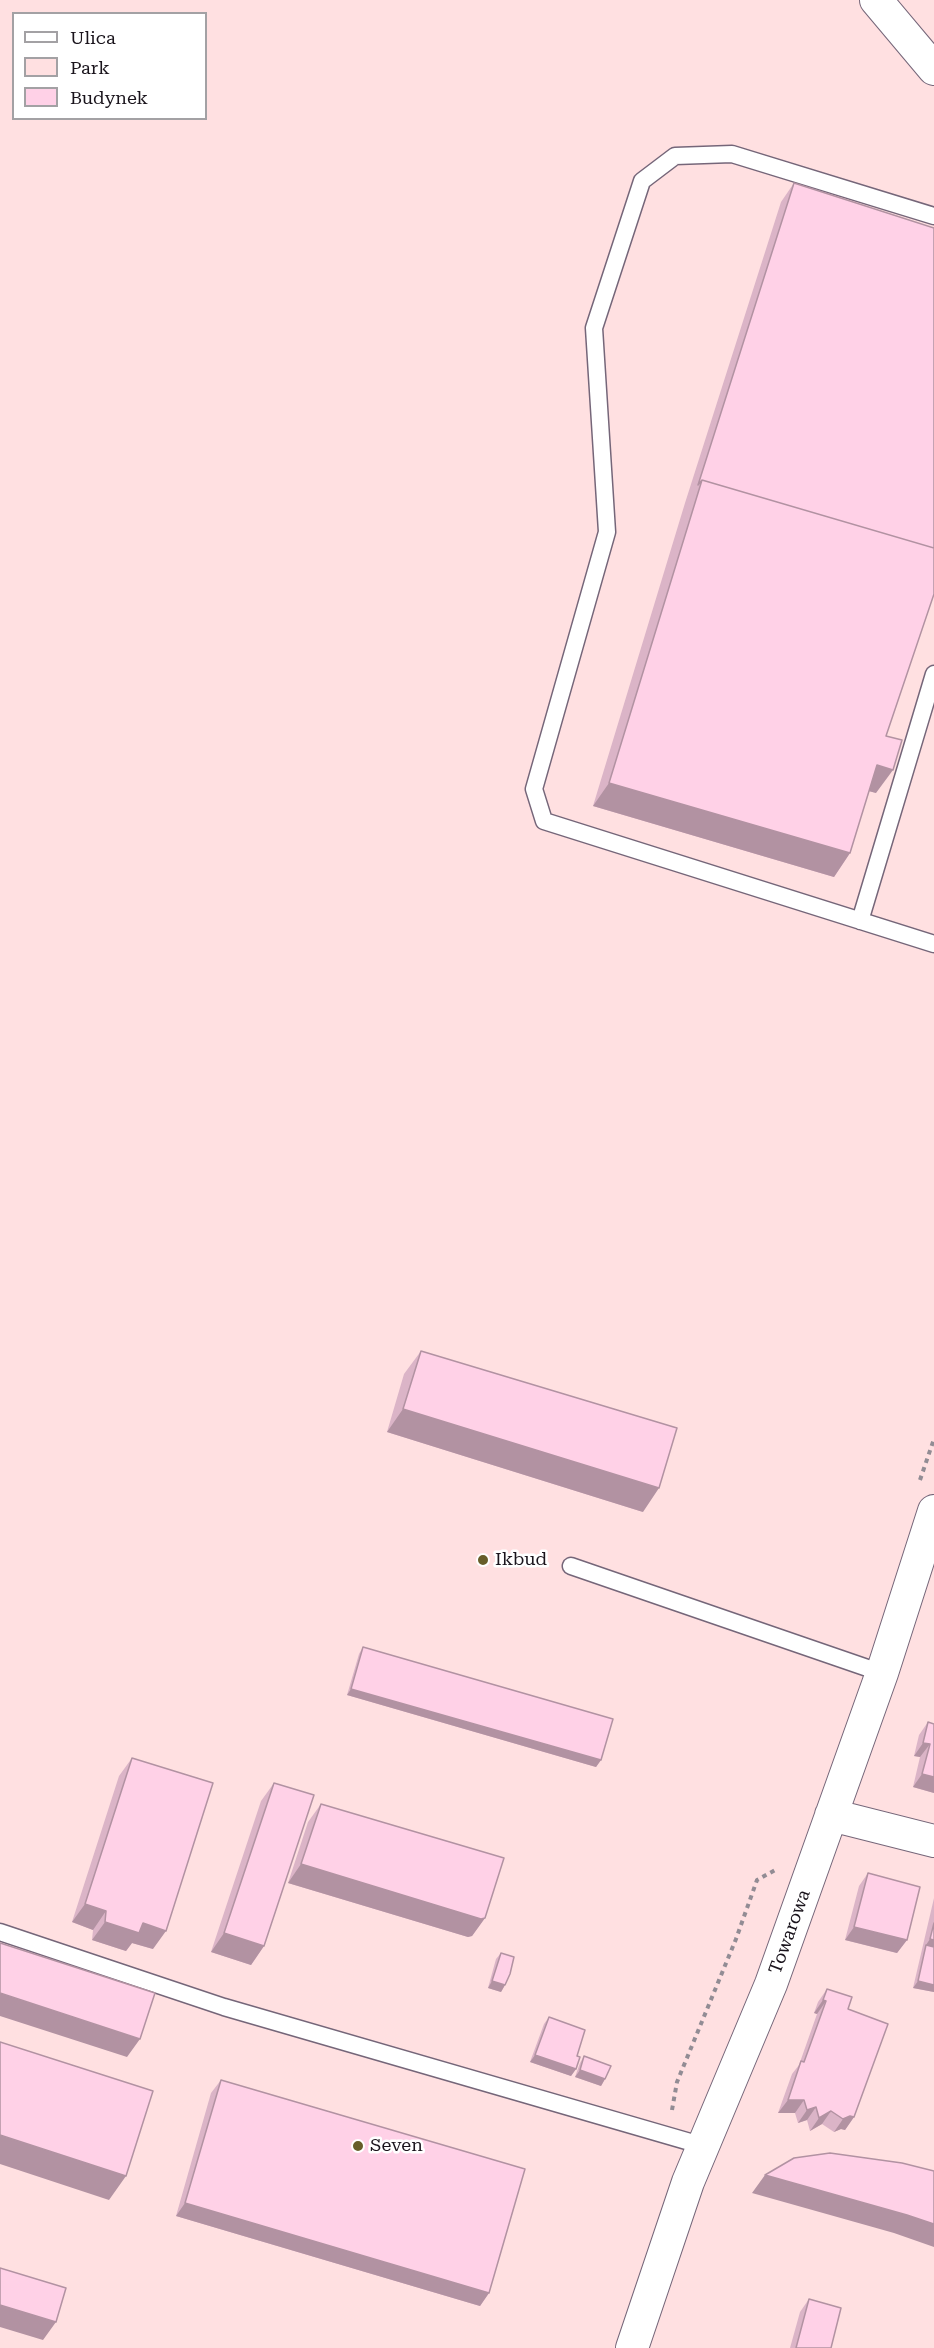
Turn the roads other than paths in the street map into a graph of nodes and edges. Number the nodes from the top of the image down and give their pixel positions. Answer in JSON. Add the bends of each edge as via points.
{"nodes":[{"id":1,"x":876,"y":0,"type":"edge"},
{"id":2,"x":934,"y":69,"type":"edge"},
{"id":3,"x":934,"y":216,"type":"edge"},
{"id":4,"x":934,"y":674,"type":"edge"},
{"id":5,"x":860,"y":921,"type":"junction"},
{"id":6,"x":934,"y":944,"type":"edge"},
{"id":7,"x":934,"y":1511,"type":"edge"},
{"id":8,"x":572,"y":1566,"type":"dead end"},
{"id":9,"x":882,"y":1673,"type":"junction"},
{"id":10,"x":831,"y":1815,"type":"junction"},
{"id":11,"x":934,"y":1841,"type":"edge"},
{"id":12,"x":0,"y":1932,"type":"edge"},
{"id":13,"x":704,"y":2146,"type":"junction"},
{"id":14,"x":632,"y":2348,"type":"edge"}],
"edges":[{"from":1,"to":2,"type":"street"},
{"from":3,"to":5,"type":"lane","via":[[732,154],[675,156],[642,181],[594,328],[607,531],[534,789],[544,821]]},
{"from":4,"to":5,"type":"lane"},
{"from":5,"to":6,"type":"lane"},
{"from":7,"to":9,"type":"street","name":"Towarowa"},
{"from":8,"to":9,"type":"lane"},
{"from":9,"to":10,"type":"street","name":"Towarowa"},
{"from":10,"to":11,"type":"street"},
{"from":10,"to":13,"type":"street","name":"Towarowa","via":[[771,1984]]},
{"from":12,"to":13,"type":"lane","via":[[224,2007]]},
{"from":13,"to":14,"type":"street","name":"Towarowa","via":[[673,2222]]}]}
